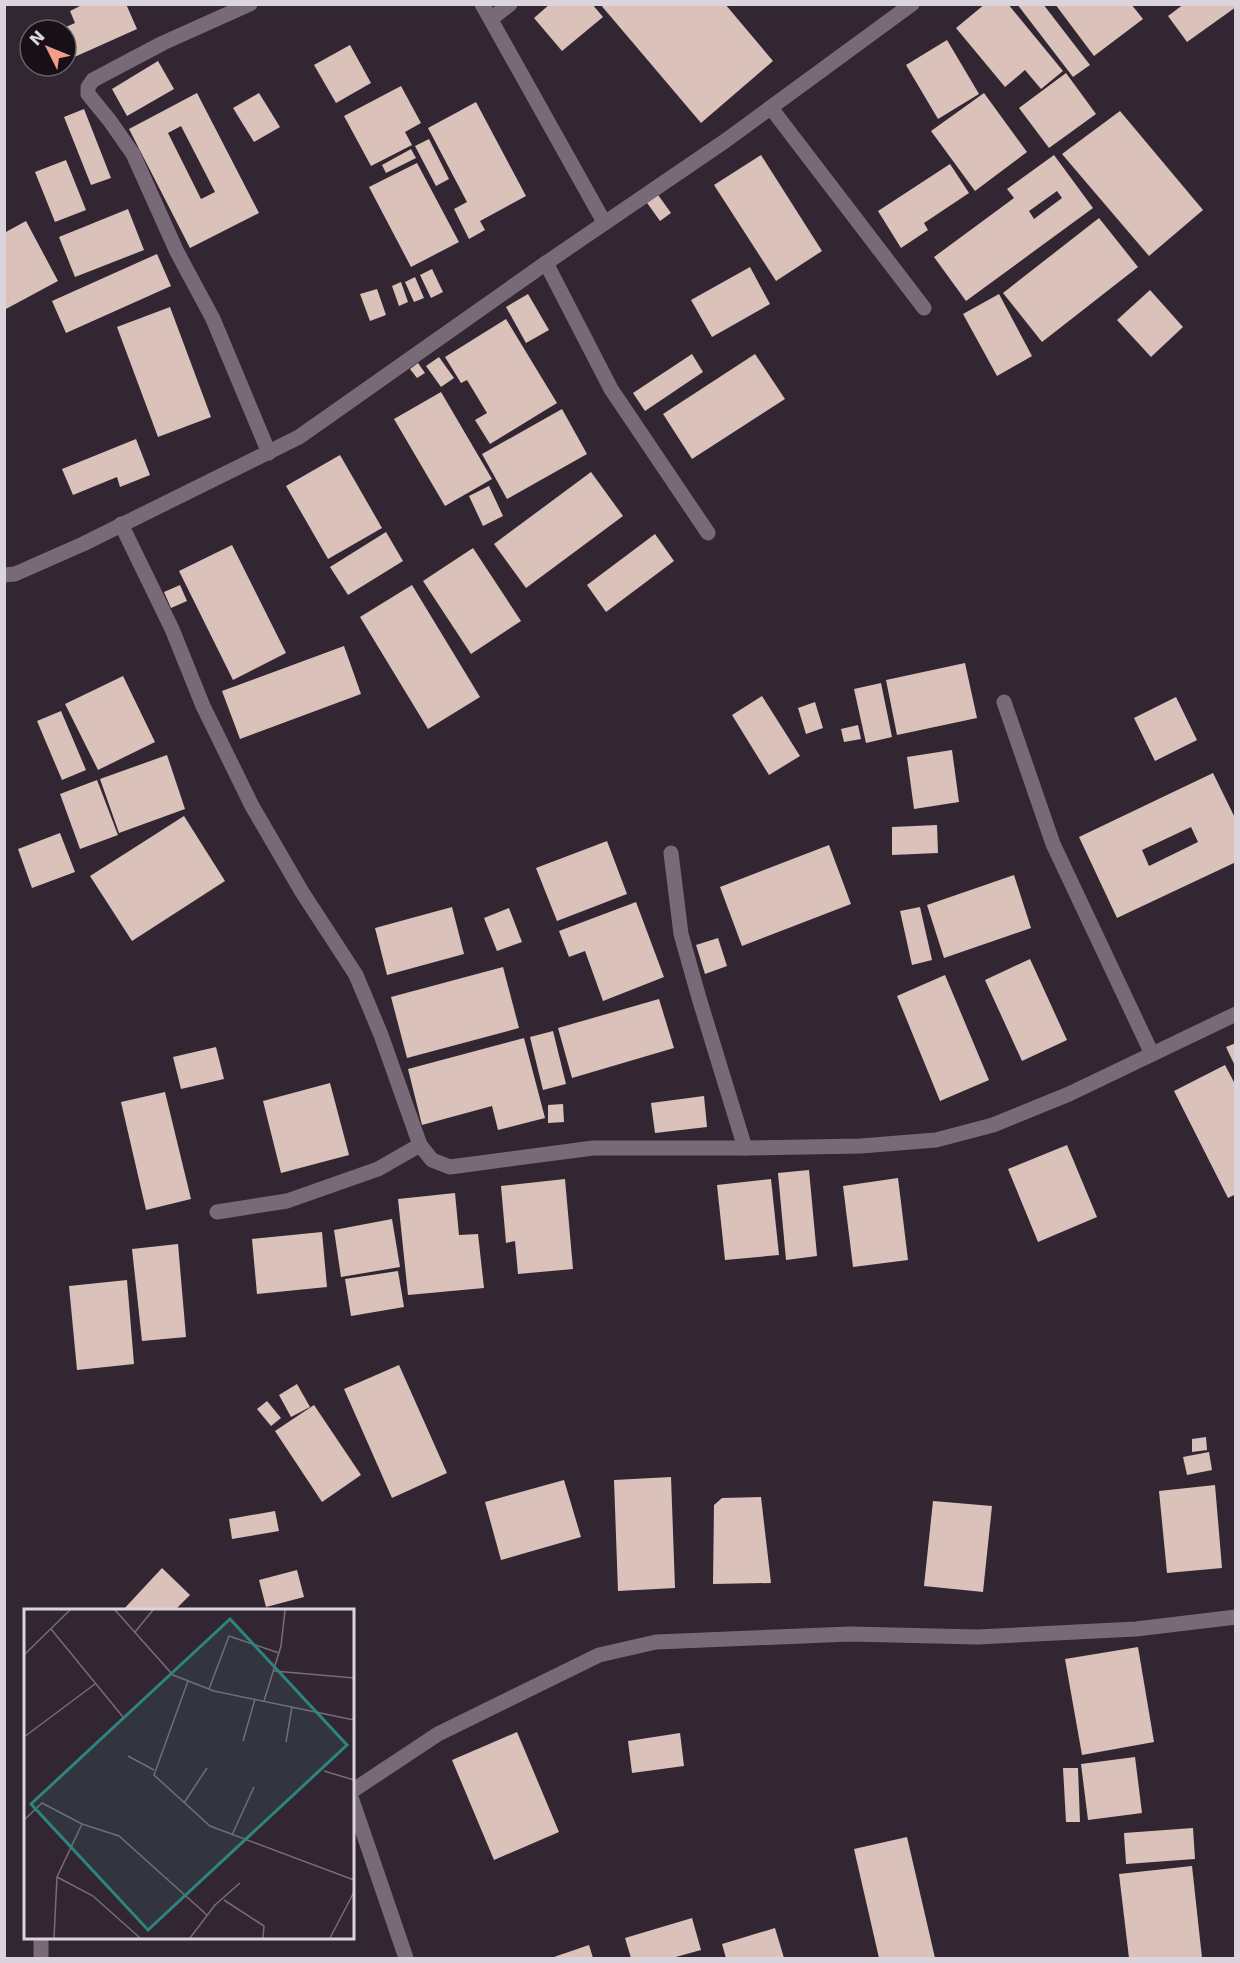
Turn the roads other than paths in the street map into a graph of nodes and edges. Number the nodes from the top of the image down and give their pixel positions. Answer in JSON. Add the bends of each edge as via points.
{"nodes":[{"id":1,"x":250,"y":4,"type":"edge"},
{"id":2,"x":482,"y":4,"type":"edge"},
{"id":3,"x":510,"y":4,"type":"edge"},
{"id":4,"x":912,"y":4,"type":"edge"},
{"id":5,"x":491,"y":19,"type":"junction"},
{"id":6,"x":771,"y":108,"type":"junction"},
{"id":7,"x":604,"y":222,"type":"junction"},
{"id":8,"x":546,"y":263,"type":"junction"},
{"id":9,"x":924,"y":308,"type":"dead end"},
{"id":10,"x":268,"y":453,"type":"junction"},
{"id":11,"x":121,"y":524,"type":"junction"},
{"id":12,"x":708,"y":533,"type":"dead end"},
{"id":13,"x":4,"y":575,"type":"edge"},
{"id":14,"x":1004,"y":702,"type":"dead end"},
{"id":15,"x":671,"y":853,"type":"dead end"},
{"id":16,"x":1236,"y":1014,"type":"edge"},
{"id":17,"x":1152,"y":1054,"type":"junction"},
{"id":18,"x":420,"y":1145,"type":"junction"},
{"id":19,"x":745,"y":1148,"type":"junction"},
{"id":20,"x":217,"y":1212,"type":"dead end"},
{"id":21,"x":1236,"y":1617,"type":"edge"},
{"id":22,"x":354,"y":1790,"type":"edge"},
{"id":23,"x":354,"y":1806,"type":"edge"},
{"id":24,"x":41,"y":1939,"type":"edge"},
{"id":25,"x":41,"y":1959,"type":"edge"},
{"id":26,"x":406,"y":1959,"type":"edge"}],
"edges":[{"from":1,"to":10,"type":"street","via":[[93,80],[88,94],[133,154],[177,252],[213,319]]},
{"from":2,"to":5,"type":"street"},
{"from":3,"to":5,"type":"street"},
{"from":4,"to":6,"type":"street"},
{"from":5,"to":7,"type":"street"},
{"from":6,"to":7,"type":"street"},
{"from":6,"to":9,"type":"street"},
{"from":7,"to":8,"type":"street"},
{"from":8,"to":10,"type":"street","via":[[299,437]]},
{"from":8,"to":12,"type":"street","via":[[611,389]]},
{"from":10,"to":11,"type":"street"},
{"from":11,"to":13,"type":"street","via":[[15,574]]},
{"from":11,"to":18,"type":"street","via":[[252,806],[356,975]]},
{"from":14,"to":17,"type":"street","via":[[1053,844]]},
{"from":15,"to":19,"type":"street","via":[[681,934]]},
{"from":16,"to":17,"type":"street"},
{"from":17,"to":19,"type":"street","via":[[993,1125],[936,1140]]},
{"from":18,"to":19,"type":"street","via":[[432,1160],[450,1167],[593,1148]]},
{"from":18,"to":20,"type":"street","via":[[378,1169],[287,1201]]},
{"from":21,"to":22,"type":"street","via":[[1136,1629],[978,1637],[850,1634],[656,1642],[599,1655],[438,1734]]},
{"from":23,"to":26,"type":"street"},
{"from":24,"to":25,"type":"street"}]}
